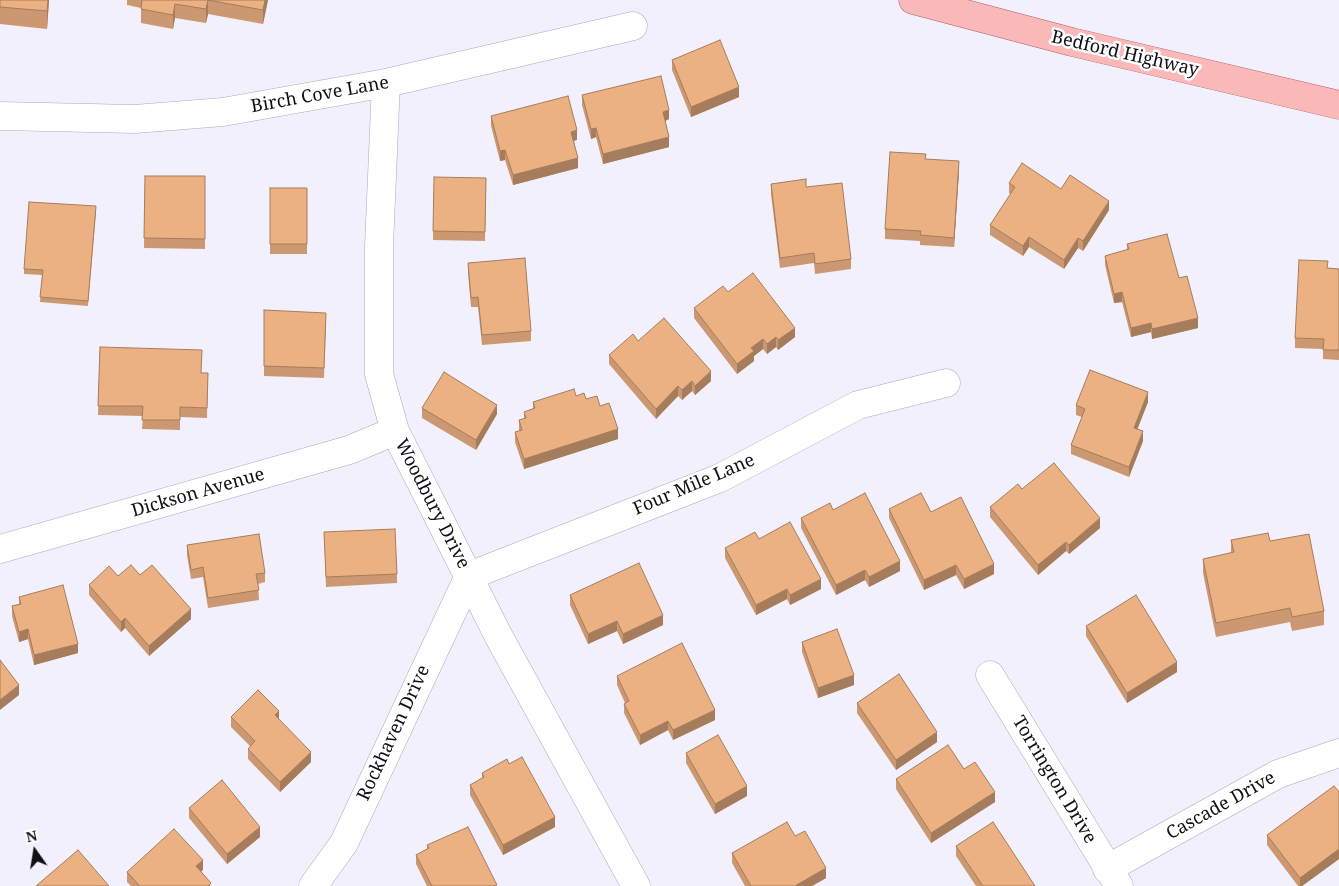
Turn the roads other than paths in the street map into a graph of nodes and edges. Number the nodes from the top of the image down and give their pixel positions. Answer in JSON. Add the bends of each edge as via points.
{"nodes":[{"id":1,"x":913,"y":0,"type":"edge"},
{"id":2,"x":633,"y":26,"type":"dead end"},
{"id":3,"x":386,"y":83,"type":"junction"},
{"id":4,"x":1339,"y":105,"type":"edge"},
{"id":5,"x":0,"y":116,"type":"edge"},
{"id":6,"x":946,"y":383,"type":"dead end"},
{"id":7,"x":395,"y":431,"type":"junction"},
{"id":8,"x":0,"y":549,"type":"edge"},
{"id":9,"x":469,"y":576,"type":"junction"},
{"id":10,"x":990,"y":674,"type":"dead end"},
{"id":11,"x":1339,"y":753,"type":"edge"},
{"id":12,"x":1113,"y":878,"type":"edge"},
{"id":13,"x":312,"y":886,"type":"edge"},
{"id":14,"x":636,"y":886,"type":"edge"}],
"edges":[{"from":1,"to":4,"type":"main road","name":"Bedford Highway","via":[[1072,42]]},
{"from":2,"to":3,"type":"street","name":"Birch Cove Lane"},
{"from":3,"to":5,"type":"street","name":"Birch Cove Lane","via":[[223,112],[135,119]]},
{"from":3,"to":7,"type":"street","name":"Woodbury Drive","via":[[379,246],[379,374]]},
{"from":6,"to":9,"type":"street","name":"Four Mile Lane","via":[[858,405],[720,478]]},
{"from":7,"to":8,"type":"street","name":"Dickson Avenue","via":[[349,450]]},
{"from":7,"to":9,"type":"street","name":"Woodbury Drive"},
{"from":9,"to":13,"type":"street","name":"Rockhaven Drive","via":[[344,843]]},
{"from":9,"to":14,"type":"street","name":"Woodbury Drive","via":[[499,638]]},
{"from":10,"to":12,"type":"street","name":"Torrington Drive"},
{"from":11,"to":12,"type":"street","name":"Cascade Drive","via":[[1278,774]]}]}
